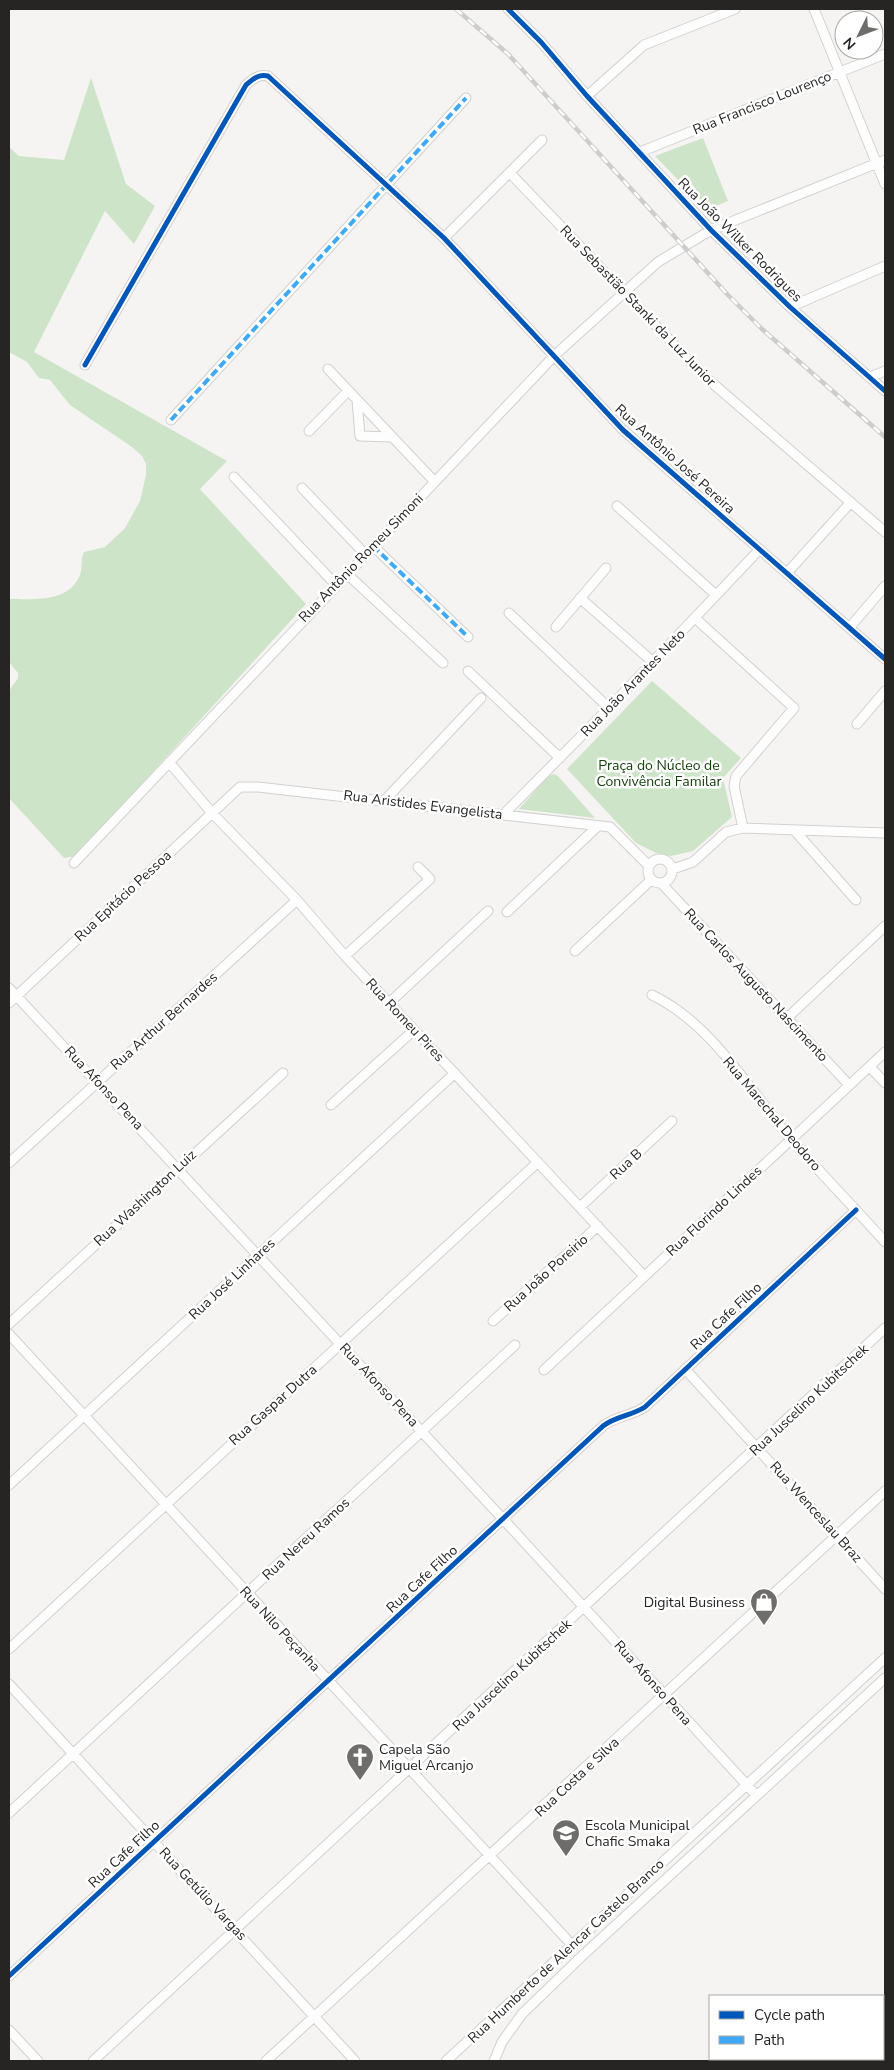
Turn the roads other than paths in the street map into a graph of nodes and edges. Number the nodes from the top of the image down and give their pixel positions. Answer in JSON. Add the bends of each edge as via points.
{"nodes":[{"id":1,"x":508,"y":9,"type":"edge"},
{"id":2,"x":735,"y":9,"type":"edge"},
{"id":3,"x":814,"y":9,"type":"edge"},
{"id":4,"x":885,"y":54,"type":"edge"},
{"id":5,"x":840,"y":72,"type":"junction"},
{"id":6,"x":587,"y":96,"type":"junction"},
{"id":7,"x":466,"y":98,"type":"dead end"},
{"id":8,"x":542,"y":140,"type":"dead end"},
{"id":9,"x":640,"y":152,"type":"junction"},
{"id":10,"x":881,"y":162,"type":"edge"},
{"id":11,"x":510,"y":172,"type":"junction"},
{"id":12,"x":885,"y":184,"type":"edge"},
{"id":13,"x":388,"y":185,"type":"junction"},
{"id":14,"x":712,"y":230,"type":"junction"},
{"id":15,"x":444,"y":238,"type":"junction"},
{"id":16,"x":885,"y":266,"type":"edge"},
{"id":17,"x":624,"y":291,"type":"junction"},
{"id":18,"x":790,"y":307,"type":"junction"},
{"id":19,"x":555,"y":355,"type":"junction"},
{"id":20,"x":85,"y":365,"type":"dead end"},
{"id":21,"x":328,"y":369,"type":"dead end"},
{"id":22,"x":885,"y":371,"type":"edge"},
{"id":23,"x":870,"y":377,"type":"junction"},
{"id":24,"x":348,"y":391,"type":"junction"},
{"id":25,"x":885,"y":391,"type":"edge"},
{"id":26,"x":357,"y":400,"type":"junction"},
{"id":27,"x":171,"y":420,"type":"dead end"},
{"id":28,"x":309,"y":431,"type":"dead end"},
{"id":29,"x":392,"y":437,"type":"junction"},
{"id":30,"x":234,"y":477,"type":"dead end"},
{"id":31,"x":435,"y":482,"type":"junction"},
{"id":32,"x":302,"y":488,"type":"dead end"},
{"id":33,"x":851,"y":502,"type":"junction"},
{"id":34,"x":617,"y":506,"type":"dead end"},
{"id":35,"x":885,"y":532,"type":"edge"},
{"id":36,"x":373,"y":546,"type":"junction"},
{"id":37,"x":760,"y":549,"type":"junction"},
{"id":38,"x":365,"y":554,"type":"junction"},
{"id":39,"x":606,"y":568,"type":"dead end"},
{"id":40,"x":787,"y":573,"type":"junction"},
{"id":41,"x":347,"y":574,"type":"junction"},
{"id":42,"x":336,"y":585,"type":"junction"},
{"id":43,"x":885,"y":586,"type":"edge"},
{"id":44,"x":716,"y":595,"type":"junction"},
{"id":45,"x":580,"y":598,"type":"junction"},
{"id":46,"x":508,"y":613,"type":"dead end"},
{"id":47,"x":695,"y":618,"type":"junction"},
{"id":48,"x":556,"y":627,"type":"dead end"},
{"id":49,"x":850,"y":627,"type":"junction"},
{"id":50,"x":468,"y":637,"type":"dead end"},
{"id":51,"x":885,"y":659,"type":"edge"},
{"id":52,"x":653,"y":662,"type":"junction"},
{"id":53,"x":444,"y":663,"type":"dead end"},
{"id":54,"x":468,"y":671,"type":"dead end"},
{"id":55,"x":885,"y":691,"type":"edge"},
{"id":56,"x":481,"y":698,"type":"dead end"},
{"id":57,"x":609,"y":708,"type":"junction"},
{"id":58,"x":857,"y":724,"type":"dead end"},
{"id":59,"x":560,"y":758,"type":"junction"},
{"id":60,"x":169,"y":762,"type":"junction"},
{"id":61,"x":236,"y":789,"type":"joint"},
{"id":62,"x":384,"y":801,"type":"junction"},
{"id":63,"x":212,"y":813,"type":"junction"},
{"id":64,"x":503,"y":815,"type":"junction"},
{"id":65,"x":598,"y":826,"type":"junction"},
{"id":66,"x":743,"y":828,"type":"junction"},
{"id":67,"x":795,"y":831,"type":"junction"},
{"id":68,"x":885,"y":834,"type":"edge"},
{"id":69,"x":74,"y":863,"type":"dead end"},
{"id":70,"x":649,"y":866,"type":"junction"},
{"id":71,"x":418,"y":867,"type":"dead end"},
{"id":72,"x":672,"y":869,"type":"junction"},
{"id":73,"x":651,"y":880,"type":"junction"},
{"id":74,"x":662,"y":884,"type":"junction"},
{"id":75,"x":297,"y":900,"type":"junction"},
{"id":76,"x":856,"y":900,"type":"dead end"},
{"id":77,"x":488,"y":912,"type":"dead end"},
{"id":78,"x":507,"y":912,"type":"dead end"},
{"id":79,"x":885,"y":926,"type":"edge"},
{"id":80,"x":576,"y":951,"type":"dead end"},
{"id":81,"x":345,"y":956,"type":"junction"},
{"id":82,"x":9,"y":988,"type":"edge"},
{"id":83,"x":652,"y":995,"type":"dead end"},
{"id":84,"x":16,"y":996,"type":"junction"},
{"id":85,"x":389,"y":1002,"type":"junction"},
{"id":86,"x":9,"y":1003,"type":"edge"},
{"id":87,"x":786,"y":1019,"type":"junction"},
{"id":88,"x":414,"y":1030,"type":"junction"},
{"id":89,"x":885,"y":1052,"type":"edge"},
{"id":90,"x":870,"y":1066,"type":"junction"},
{"id":91,"x":283,"y":1073,"type":"dead end"},
{"id":92,"x":455,"y":1073,"type":"junction"},
{"id":93,"x":98,"y":1082,"type":"junction"},
{"id":94,"x":885,"y":1083,"type":"edge"},
{"id":95,"x":850,"y":1085,"type":"junction"},
{"id":96,"x":331,"y":1105,"type":"dead end"},
{"id":97,"x":672,"y":1121,"type":"dead end"},
{"id":98,"x":792,"y":1139,"type":"junction"},
{"id":99,"x":538,"y":1162,"type":"junction"},
{"id":100,"x":9,"y":1163,"type":"edge"},
{"id":101,"x":178,"y":1168,"type":"junction"},
{"id":102,"x":580,"y":1207,"type":"junction"},
{"id":103,"x":856,"y":1210,"type":"junction"},
{"id":104,"x":598,"y":1226,"type":"junction"},
{"id":105,"x":885,"y":1242,"type":"edge"},
{"id":106,"x":259,"y":1255,"type":"junction"},
{"id":107,"x":644,"y":1276,"type":"junction"},
{"id":108,"x":493,"y":1321,"type":"dead end"},
{"id":109,"x":9,"y":1324,"type":"edge"},
{"id":110,"x":885,"y":1328,"type":"edge"},
{"id":111,"x":9,"y":1334,"type":"edge"},
{"id":112,"x":341,"y":1343,"type":"junction"},
{"id":113,"x":515,"y":1345,"type":"dead end"},
{"id":114,"x":686,"y":1369,"type":"junction"},
{"id":115,"x":544,"y":1370,"type":"dead end"},
{"id":116,"x":84,"y":1416,"type":"junction"},
{"id":117,"x":422,"y":1431,"type":"junction"},
{"id":118,"x":758,"y":1448,"type":"junction"},
{"id":119,"x":9,"y":1485,"type":"edge"},
{"id":120,"x":885,"y":1491,"type":"edge"},
{"id":121,"x":164,"y":1504,"type":"junction"},
{"id":122,"x":504,"y":1519,"type":"junction"},
{"id":123,"x":837,"y":1536,"type":"junction"},
{"id":124,"x":885,"y":1589,"type":"edge"},
{"id":125,"x":246,"y":1594,"type":"junction"},
{"id":126,"x":585,"y":1608,"type":"junction"},
{"id":127,"x":9,"y":1649,"type":"edge"},
{"id":128,"x":885,"y":1658,"type":"edge"},
{"id":129,"x":885,"y":1678,"type":"edge"},
{"id":130,"x":328,"y":1681,"type":"junction"},
{"id":131,"x":9,"y":1684,"type":"edge"},
{"id":132,"x":665,"y":1696,"type":"junction"},
{"id":133,"x":73,"y":1754,"type":"junction"},
{"id":134,"x":410,"y":1769,"type":"junction"},
{"id":135,"x":746,"y":1784,"type":"junction"},
{"id":136,"x":756,"y":1795,"type":"junction"},
{"id":137,"x":9,"y":1813,"type":"edge"},
{"id":138,"x":154,"y":1842,"type":"junction"},
{"id":139,"x":490,"y":1857,"type":"junction"},
{"id":140,"x":236,"y":1930,"type":"junction"},
{"id":141,"x":572,"y":1945,"type":"junction"},
{"id":142,"x":9,"y":1976,"type":"edge"},
{"id":143,"x":315,"y":2016,"type":"junction"},
{"id":144,"x":9,"y":2030,"type":"edge"},
{"id":145,"x":38,"y":2061,"type":"edge"},
{"id":146,"x":93,"y":2061,"type":"edge"},
{"id":147,"x":266,"y":2061,"type":"edge"},
{"id":148,"x":355,"y":2061,"type":"edge"},
{"id":149,"x":446,"y":2061,"type":"edge"},
{"id":150,"x":494,"y":2061,"type":"edge"}],
"edges":[{"from":1,"to":6,"type":"street","name":"Rua João Wilker Rodrigues"},
{"from":2,"to":6,"type":"street","via":[[644,45]]},
{"from":3,"to":5,"type":"street"},
{"from":4,"to":5,"type":"street","name":"Rua Francisco Lourenço"},
{"from":5,"to":9,"type":"street","name":"Rua Francisco Lourenço"},
{"from":5,"to":10,"type":"street"},
{"from":6,"to":9,"type":"street","name":"Rua João Wilker Rodrigues"},
{"from":7,"to":13,"type":"street"},
{"from":8,"to":11,"type":"street"},
{"from":9,"to":14,"type":"street","name":"Rua João Wilker Rodrigues"},
{"from":10,"to":12,"type":"street"},
{"from":10,"to":14,"type":"street","name":"Rua Antônio Romeu Simoni"},
{"from":11,"to":15,"type":"street"},
{"from":11,"to":17,"type":"street","name":"Rua Sebastião Stanki da Luz Junior"},
{"from":13,"to":15,"type":"street","name":"Rua Antônio José Pereira"},
{"from":13,"to":20,"type":"street","name":"Rua Antônio José Pereira","via":[[268,76],[254,78],[246,85]]},
{"from":13,"to":27,"type":"street"},
{"from":14,"to":17,"type":"street","name":"Rua Antônio Romeu Simoni","via":[[658,262]]},
{"from":14,"to":18,"type":"street","name":"Rua João Wilker Rodrigues"},
{"from":15,"to":19,"type":"street","name":"Rua Antônio José Pereira"},
{"from":16,"to":18,"type":"street"},
{"from":17,"to":19,"type":"street","name":"Rua Antônio Romeu Simoni"},
{"from":17,"to":33,"type":"street","name":"Rua Sebastião Stanki da Luz Junior","via":[[719,391]]},
{"from":18,"to":23,"type":"street","name":"Rua João Wilker Rodrigues"},
{"from":19,"to":31,"type":"street","name":"Rua Antônio Romeu Simoni"},
{"from":19,"to":37,"type":"street","name":"Rua Antônio José Pereira","via":[[622,430]]},
{"from":21,"to":24,"type":"street"},
{"from":22,"to":23,"type":"street"},
{"from":23,"to":25,"type":"street","name":"Rua João Wilker Rodrigues"},
{"from":24,"to":26,"type":"street"},
{"from":24,"to":28,"type":"street"},
{"from":26,"to":29,"type":"street"},
{"from":26,"to":29,"type":"street","via":[[360,436]]},
{"from":29,"to":31,"type":"street"},
{"from":30,"to":42,"type":"street"},
{"from":31,"to":36,"type":"street","name":"Rua Antônio Romeu Simoni"},
{"from":32,"to":38,"type":"street"},
{"from":33,"to":35,"type":"street","name":"Rua Sebastião Stanki da Luz Junior"},
{"from":33,"to":40,"type":"street"},
{"from":34,"to":44,"type":"street"},
{"from":36,"to":38,"type":"street","name":"Rua Antônio Romeu Simoni"},
{"from":36,"to":50,"type":"street"},
{"from":37,"to":40,"type":"street","name":"Rua Antônio José Pereira"},
{"from":37,"to":44,"type":"street","name":"Rua João Arantes Neto"},
{"from":38,"to":41,"type":"street","name":"Rua Antônio Romeu Simoni"},
{"from":39,"to":45,"type":"street"},
{"from":40,"to":49,"type":"street","name":"Rua Antônio José Pereira"},
{"from":41,"to":42,"type":"street","name":"Rua Antônio Romeu Simoni"},
{"from":41,"to":53,"type":"street"},
{"from":42,"to":60,"type":"street","name":"Rua Antônio Romeu Simoni"},
{"from":43,"to":49,"type":"street"},
{"from":44,"to":47,"type":"street","name":"Rua João Arantes Neto"},
{"from":45,"to":48,"type":"street"},
{"from":45,"to":52,"type":"street"},
{"from":46,"to":57,"type":"street"},
{"from":47,"to":52,"type":"street","name":"Rua João Arantes Neto"},
{"from":47,"to":66,"type":"street","via":[[794,708],[736,776],[734,786]]},
{"from":49,"to":51,"type":"street","name":"Rua Antônio José Pereira"},
{"from":52,"to":57,"type":"street","name":"Rua João Arantes Neto"},
{"from":54,"to":59,"type":"street"},
{"from":55,"to":58,"type":"street"},
{"from":56,"to":62,"type":"street"},
{"from":57,"to":59,"type":"street","name":"Rua João Arantes Neto"},
{"from":59,"to":64,"type":"street","name":"Rua João Arantes Neto"},
{"from":60,"to":63,"type":"street","name":"Rua Romeu Pires"},
{"from":60,"to":69,"type":"street","name":"Rua Antônio Romeu Simoni"},
{"from":61,"to":62,"type":"street","name":"Rua Aristides Evangelista","via":[[258,786]]},
{"from":61,"to":63,"type":"street","name":"Rua Epitácio Pessoa"},
{"from":62,"to":64,"type":"street","name":"Rua Aristides Evangelista"},
{"from":63,"to":75,"type":"street","name":"Rua Romeu Pires"},
{"from":63,"to":84,"type":"street","name":"Rua Epitácio Pessoa"},
{"from":64,"to":65,"type":"street","name":"Rua Aristides Evangelista"},
{"from":65,"to":70,"type":"street","name":"Rua Aristides Evangelista","via":[[610,827]]},
{"from":65,"to":78,"type":"street"},
{"from":66,"to":67,"type":"street"},
{"from":66,"to":72,"type":"street","via":[[726,832],[693,862]]},
{"from":67,"to":68,"type":"street"},
{"from":67,"to":76,"type":"street"},
{"from":70,"to":72,"type":"street","via":[[654,860],[662,859],[669,862]]},
{"from":70,"to":73,"type":"street"},
{"from":71,"to":81,"type":"street","via":[[430,878]]},
{"from":72,"to":74,"type":"street","via":[[671,877]]},
{"from":73,"to":74,"type":"street"},
{"from":73,"to":80,"type":"street"},
{"from":74,"to":87,"type":"street","name":"Rua Carlos Augusto Nascimento"},
{"from":75,"to":81,"type":"street","name":"Rua Romeu Pires"},
{"from":75,"to":93,"type":"street","name":"Rua Arthur Bernardes"},
{"from":77,"to":85,"type":"street"},
{"from":79,"to":87,"type":"street"},
{"from":81,"to":85,"type":"street","name":"Rua Romeu Pires"},
{"from":82,"to":84,"type":"street","name":"Rua Afonso Pena"},
{"from":83,"to":98,"type":"street","name":"Rua Marechal Deodoro","via":[[684,1012],[702,1030]]},
{"from":84,"to":86,"type":"street","name":"Rua Epitácio Pessoa"},
{"from":84,"to":93,"type":"street","name":"Rua Afonso Pena"},
{"from":85,"to":88,"type":"street","name":"Rua Romeu Pires"},
{"from":87,"to":95,"type":"street","name":"Rua Carlos Augusto Nascimento"},
{"from":88,"to":92,"type":"street","name":"Rua Romeu Pires"},
{"from":88,"to":96,"type":"street"},
{"from":89,"to":90,"type":"street","name":"Rua Florindo Lindes"},
{"from":90,"to":94,"type":"street"},
{"from":90,"to":95,"type":"street","name":"Rua Florindo Lindes"},
{"from":91,"to":101,"type":"street","name":"Rua Washington Luiz"},
{"from":92,"to":99,"type":"street","name":"Rua Romeu Pires"},
{"from":92,"to":106,"type":"street","name":"Rua José Linhares"},
{"from":93,"to":100,"type":"street","name":"Rua Arthur Bernardes"},
{"from":93,"to":101,"type":"street","name":"Rua Afonso Pena"},
{"from":95,"to":98,"type":"street","name":"Rua Florindo Lindes"},
{"from":97,"to":102,"type":"street","name":"Rua B"},
{"from":98,"to":103,"type":"street","name":"Rua Marechal Deodoro"},
{"from":98,"to":107,"type":"street","name":"Rua Florindo Lindes"},
{"from":99,"to":102,"type":"street","name":"Rua Romeu Pires"},
{"from":99,"to":112,"type":"street","name":"Rua Gaspar Dutra"},
{"from":101,"to":106,"type":"street","name":"Rua Afonso Pena"},
{"from":101,"to":109,"type":"street","name":"Rua Washington Luiz"},
{"from":102,"to":104,"type":"street","name":"Rua Romeu Pires"},
{"from":103,"to":105,"type":"street","name":"Rua Marechal Deodoro"},
{"from":103,"to":114,"type":"street","name":"Rua Cafe Filho"},
{"from":104,"to":107,"type":"street","name":"Rua Romeu Pires"},
{"from":104,"to":108,"type":"street","name":"Rua João Poreirio"},
{"from":106,"to":112,"type":"street","name":"Rua Afonso Pena"},
{"from":106,"to":116,"type":"street","name":"Rua José Linhares"},
{"from":107,"to":115,"type":"street","name":"Rua Florindo Lindes"},
{"from":110,"to":118,"type":"street","name":"Rua Juscelino Kubitschek"},
{"from":111,"to":116,"type":"street","name":"Rua Nilo Peçanha"},
{"from":112,"to":117,"type":"street","name":"Rua Afonso Pena"},
{"from":112,"to":121,"type":"street","name":"Rua Gaspar Dutra"},
{"from":113,"to":117,"type":"street","name":"Rua Nereu Ramos"},
{"from":114,"to":118,"type":"street","name":"Rua Wenceslau Braz"},
{"from":114,"to":122,"type":"street","name":"Rua Cafe Filho","via":[[645,1407],[603,1426]]},
{"from":116,"to":119,"type":"street","name":"Rua José Linhares"},
{"from":116,"to":121,"type":"street","name":"Rua Nilo Peçanha"},
{"from":117,"to":122,"type":"street","name":"Rua Afonso Pena"},
{"from":117,"to":125,"type":"street","name":"Rua Nereu Ramos"},
{"from":118,"to":123,"type":"street","name":"Rua Wenceslau Braz"},
{"from":118,"to":126,"type":"street","name":"Rua Juscelino Kubitschek"},
{"from":120,"to":123,"type":"street","name":"Rua Costa e Silva"},
{"from":121,"to":125,"type":"street","name":"Rua Nilo Peçanha"},
{"from":121,"to":127,"type":"street","name":"Rua Gaspar Dutra"},
{"from":122,"to":126,"type":"street","name":"Rua Afonso Pena"},
{"from":122,"to":130,"type":"street","name":"Rua Cafe Filho"},
{"from":123,"to":124,"type":"street","name":"Rua Wenceslau Braz"},
{"from":123,"to":132,"type":"street","name":"Rua Costa e Silva"},
{"from":125,"to":130,"type":"street","name":"Rua Nilo Peçanha"},
{"from":125,"to":133,"type":"street","name":"Rua Nereu Ramos"},
{"from":126,"to":132,"type":"street","name":"Rua Afonso Pena"},
{"from":126,"to":134,"type":"street","name":"Rua Juscelino Kubitschek"},
{"from":128,"to":135,"type":"street","name":"Rua Humberto de Alencar Castelo Branco"},
{"from":129,"to":136,"type":"street","name":"Rua Humberto de Alencar Castelo Branco"},
{"from":130,"to":134,"type":"street","name":"Rua Nilo Peçanha"},
{"from":130,"to":138,"type":"street","name":"Rua Cafe Filho"},
{"from":131,"to":133,"type":"street","name":"Rua Getúlio Vargas"},
{"from":132,"to":135,"type":"street","name":"Rua Afonso Pena"},
{"from":132,"to":139,"type":"street","name":"Rua Costa e Silva"},
{"from":133,"to":137,"type":"street","name":"Rua Nereu Ramos"},
{"from":133,"to":138,"type":"street","name":"Rua Getúlio Vargas"},
{"from":134,"to":139,"type":"street","name":"Rua Nilo Peçanha"},
{"from":134,"to":140,"type":"street","name":"Rua Juscelino Kubitschek"},
{"from":135,"to":136,"type":"street","name":"Rua Afonso Pena"},
{"from":135,"to":141,"type":"street","name":"Rua Humberto de Alencar Castelo Branco"},
{"from":136,"to":150,"type":"street","name":"Rua Humberto de Alencar Castelo Branco","via":[[522,2014],[502,2042]]},
{"from":138,"to":140,"type":"street","name":"Rua Getúlio Vargas"},
{"from":138,"to":142,"type":"street","name":"Rua Cafe Filho"},
{"from":139,"to":141,"type":"street","name":"Rua Nilo Peçanha"},
{"from":139,"to":143,"type":"street","name":"Rua Costa e Silva"},
{"from":140,"to":143,"type":"street","name":"Rua Getúlio Vargas"},
{"from":140,"to":146,"type":"street","name":"Rua Juscelino Kubitschek"},
{"from":141,"to":149,"type":"street","name":"Rua Humberto de Alencar Castelo Branco"},
{"from":143,"to":147,"type":"street","name":"Rua Costa e Silva"},
{"from":143,"to":148,"type":"street","name":"Rua Getúlio Vargas"},
{"from":144,"to":145,"type":"street"}]}
